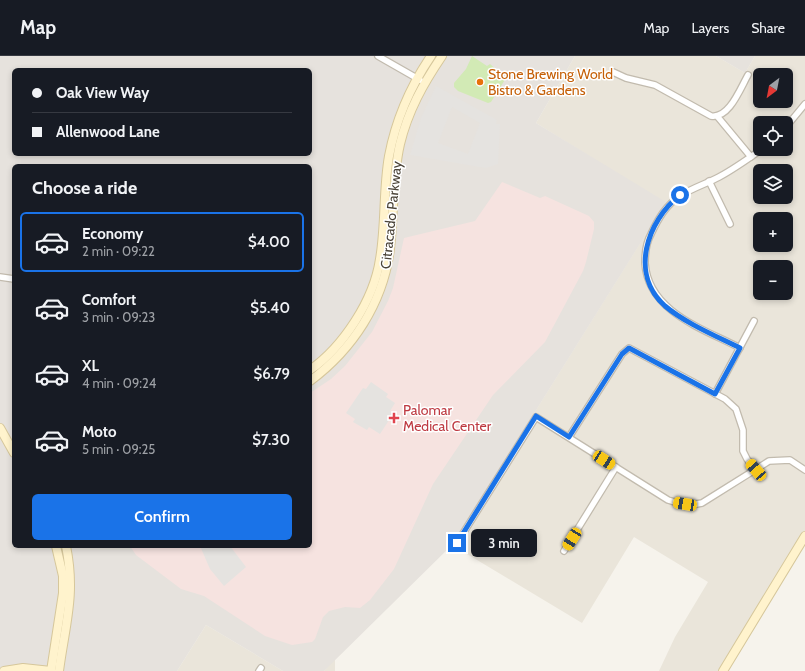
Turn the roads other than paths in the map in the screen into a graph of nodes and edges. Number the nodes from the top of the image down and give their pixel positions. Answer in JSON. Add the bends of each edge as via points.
{"nodes":[{"id":1,"x":378,"y":56,"type":"edge"},
{"id":2,"x":431,"y":56,"type":"edge"},
{"id":3,"x":442,"y":56,"type":"edge"},
{"id":4,"x":613,"y":72,"type":"dead end"},
{"id":5,"x":748,"y":75,"type":"dead end"},
{"id":6,"x":416,"y":78,"type":"junction"},
{"id":7,"x":424,"y":82,"type":"junction"},
{"id":8,"x":805,"y":104,"type":"edge"},
{"id":9,"x":717,"y":116,"type":"junction"},
{"id":10,"x":793,"y":119,"type":"edge"},
{"id":11,"x":751,"y":157,"type":"joint"},
{"id":12,"x":709,"y":181,"type":"junction"},
{"id":13,"x":730,"y":224,"type":"dead end"},
{"id":14,"x":0,"y":277,"type":"edge"},
{"id":15,"x":12,"y":279,"type":"edge"},
{"id":16,"x":754,"y":321,"type":"dead end"},
{"id":17,"x":740,"y":348,"type":"junction"},
{"id":18,"x":312,"y":368,"type":"edge"},
{"id":19,"x":312,"y":379,"type":"edge"},
{"id":20,"x":715,"y":394,"type":"junction"},
{"id":21,"x":0,"y":428,"type":"edge"},
{"id":22,"x":569,"y":437,"type":"junction"},
{"id":23,"x":12,"y":449,"type":"edge"},
{"id":24,"x":616,"y":467,"type":"junction"},
{"id":25,"x":756,"y":470,"type":"junction"},
{"id":26,"x":805,"y":470,"type":"edge"},
{"id":27,"x":805,"y":536,"type":"edge"},
{"id":28,"x":457,"y":543,"type":"dead end"},
{"id":29,"x":56,"y":548,"type":"edge"},
{"id":30,"x":66,"y":548,"type":"edge"},
{"id":31,"x":802,"y":548,"type":"edge"},
{"id":32,"x":564,"y":551,"type":"dead end"},
{"id":33,"x":4,"y":671,"type":"edge"},
{"id":34,"x":51,"y":671,"type":"edge"},
{"id":35,"x":59,"y":671,"type":"edge"},
{"id":36,"x":723,"y":671,"type":"edge"}],
"edges":[{"from":1,"to":6,"type":"street"},
{"from":2,"to":6,"type":"main road","name":"Citracado Parkway"},
{"from":3,"to":7,"type":"main road","name":"Citracado Parkway"},
{"from":4,"to":9,"type":"street","via":[[655,86],[710,116]]},
{"from":5,"to":9,"type":"street","via":[[726,112]]},
{"from":6,"to":7,"type":"street"},
{"from":6,"to":18,"type":"main road","name":"Citracado Parkway","via":[[399,117],[389,156],[380,261],[373,283],[351,328],[329,354]]},
{"from":7,"to":19,"type":"main road","name":"Citracado Parkway","via":[[412,107],[400,143],[390,250],[380,291],[350,344]]},
{"from":8,"to":10,"type":"street"},
{"from":9,"to":11,"type":"street"},
{"from":11,"to":12,"type":"street"},
{"from":12,"to":13,"type":"street"},
{"from":12,"to":17,"type":"street","via":[[680,195],[659,217],[649,238],[645,254],[646,269],[649,284],[664,305],[674,313]]},
{"from":14,"to":15,"type":"street"},
{"from":16,"to":17,"type":"street"},
{"from":17,"to":20,"type":"street"},
{"from":20,"to":22,"type":"street","via":[[629,348],[622,354]]},
{"from":20,"to":25,"type":"street","via":[[726,399],[736,409],[743,430],[743,451],[746,459]]},
{"from":21,"to":23,"type":"main road"},
{"from":22,"to":24,"type":"street"},
{"from":22,"to":28,"type":"street","via":[[536,416]]},
{"from":24,"to":25,"type":"street","via":[[668,500],[693,505],[702,503]]},
{"from":24,"to":32,"type":"street"},
{"from":25,"to":26,"type":"street","via":[[769,462],[790,460]]},
{"from":27,"to":31,"type":"main road"},
{"from":29,"to":34,"type":"main road","via":[[63,576],[63,593]]},
{"from":30,"to":35,"type":"main road","via":[[71,595]]},
{"from":31,"to":36,"type":"main road"},
{"from":33,"to":34,"type":"main road","via":[[22,668]]}]}
